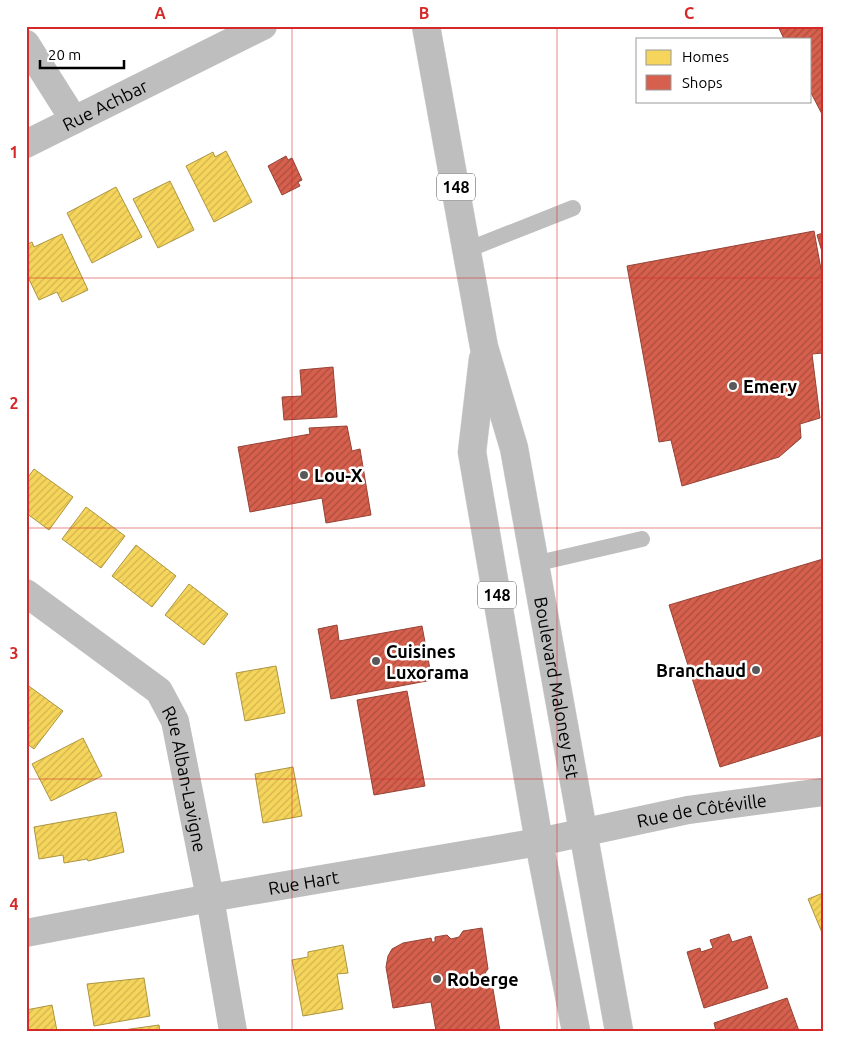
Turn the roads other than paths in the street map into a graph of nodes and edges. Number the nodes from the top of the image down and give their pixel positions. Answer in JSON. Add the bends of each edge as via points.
{"nodes":[{"id":1,"x":263,"y":26,"type":"edge"},
{"id":2,"x":426,"y":26,"type":"edge"},
{"id":3,"x":26,"y":44,"type":"edge"},
{"id":4,"x":74,"y":120,"type":"junction"},
{"id":5,"x":26,"y":144,"type":"edge"},
{"id":6,"x":573,"y":208,"type":"dead end"},
{"id":7,"x":467,"y":250,"type":"junction"},
{"id":8,"x":484,"y":347,"type":"junction"},
{"id":9,"x":642,"y":540,"type":"dead end"},
{"id":10,"x":534,"y":564,"type":"junction"},
{"id":11,"x":26,"y":593,"type":"edge"},
{"id":12,"x":823,"y":792,"type":"edge"},
{"id":13,"x":583,"y":834,"type":"junction"},
{"id":14,"x":539,"y":842,"type":"junction"},
{"id":15,"x":210,"y":898,"type":"junction"},
{"id":16,"x":26,"y":933,"type":"edge"},
{"id":17,"x":234,"y":1031,"type":"edge"},
{"id":18,"x":576,"y":1031,"type":"edge"},
{"id":19,"x":619,"y":1031,"type":"edge"}],
"edges":[{"from":1,"to":4,"type":"main road","name":"Rue Achbar"},
{"from":2,"to":7,"type":"main road","name":"Boulevard Maloney Est","number":"148"},
{"from":3,"to":4,"type":"main road"},
{"from":4,"to":5,"type":"main road","name":"Rue Achbar"},
{"from":6,"to":7,"type":"lane"},
{"from":7,"to":8,"type":"main road","name":"Boulevard Maloney Est","number":"148"},
{"from":8,"to":10,"type":"main road","name":"Boulevard Maloney Est","number":"148","via":[[514,448]]},
{"from":8,"to":14,"type":"main road","name":"Boulevard Maloney Est","number":"148","via":[[472,452]]},
{"from":9,"to":10,"type":"lane"},
{"from":10,"to":13,"type":"main road","name":"Boulevard Maloney Est","number":"148"},
{"from":11,"to":15,"type":"main road","name":"Rue Alban-Lavigne","via":[[159,691],[175,721]]},
{"from":12,"to":13,"type":"main road","name":"Rue de Côtéville","via":[[688,810]]},
{"from":13,"to":14,"type":"main road","name":"Rue Hart"},
{"from":13,"to":19,"type":"main road","name":"Boulevard Maloney Est","number":"148"},
{"from":14,"to":15,"type":"main road","name":"Rue Hart"},
{"from":14,"to":18,"type":"main road","name":"Boulevard Maloney Est","number":"148"},
{"from":15,"to":16,"type":"main road","name":"Rue Hart"},
{"from":15,"to":17,"type":"main road","name":"Rue Alban-Lavigne"}]}
